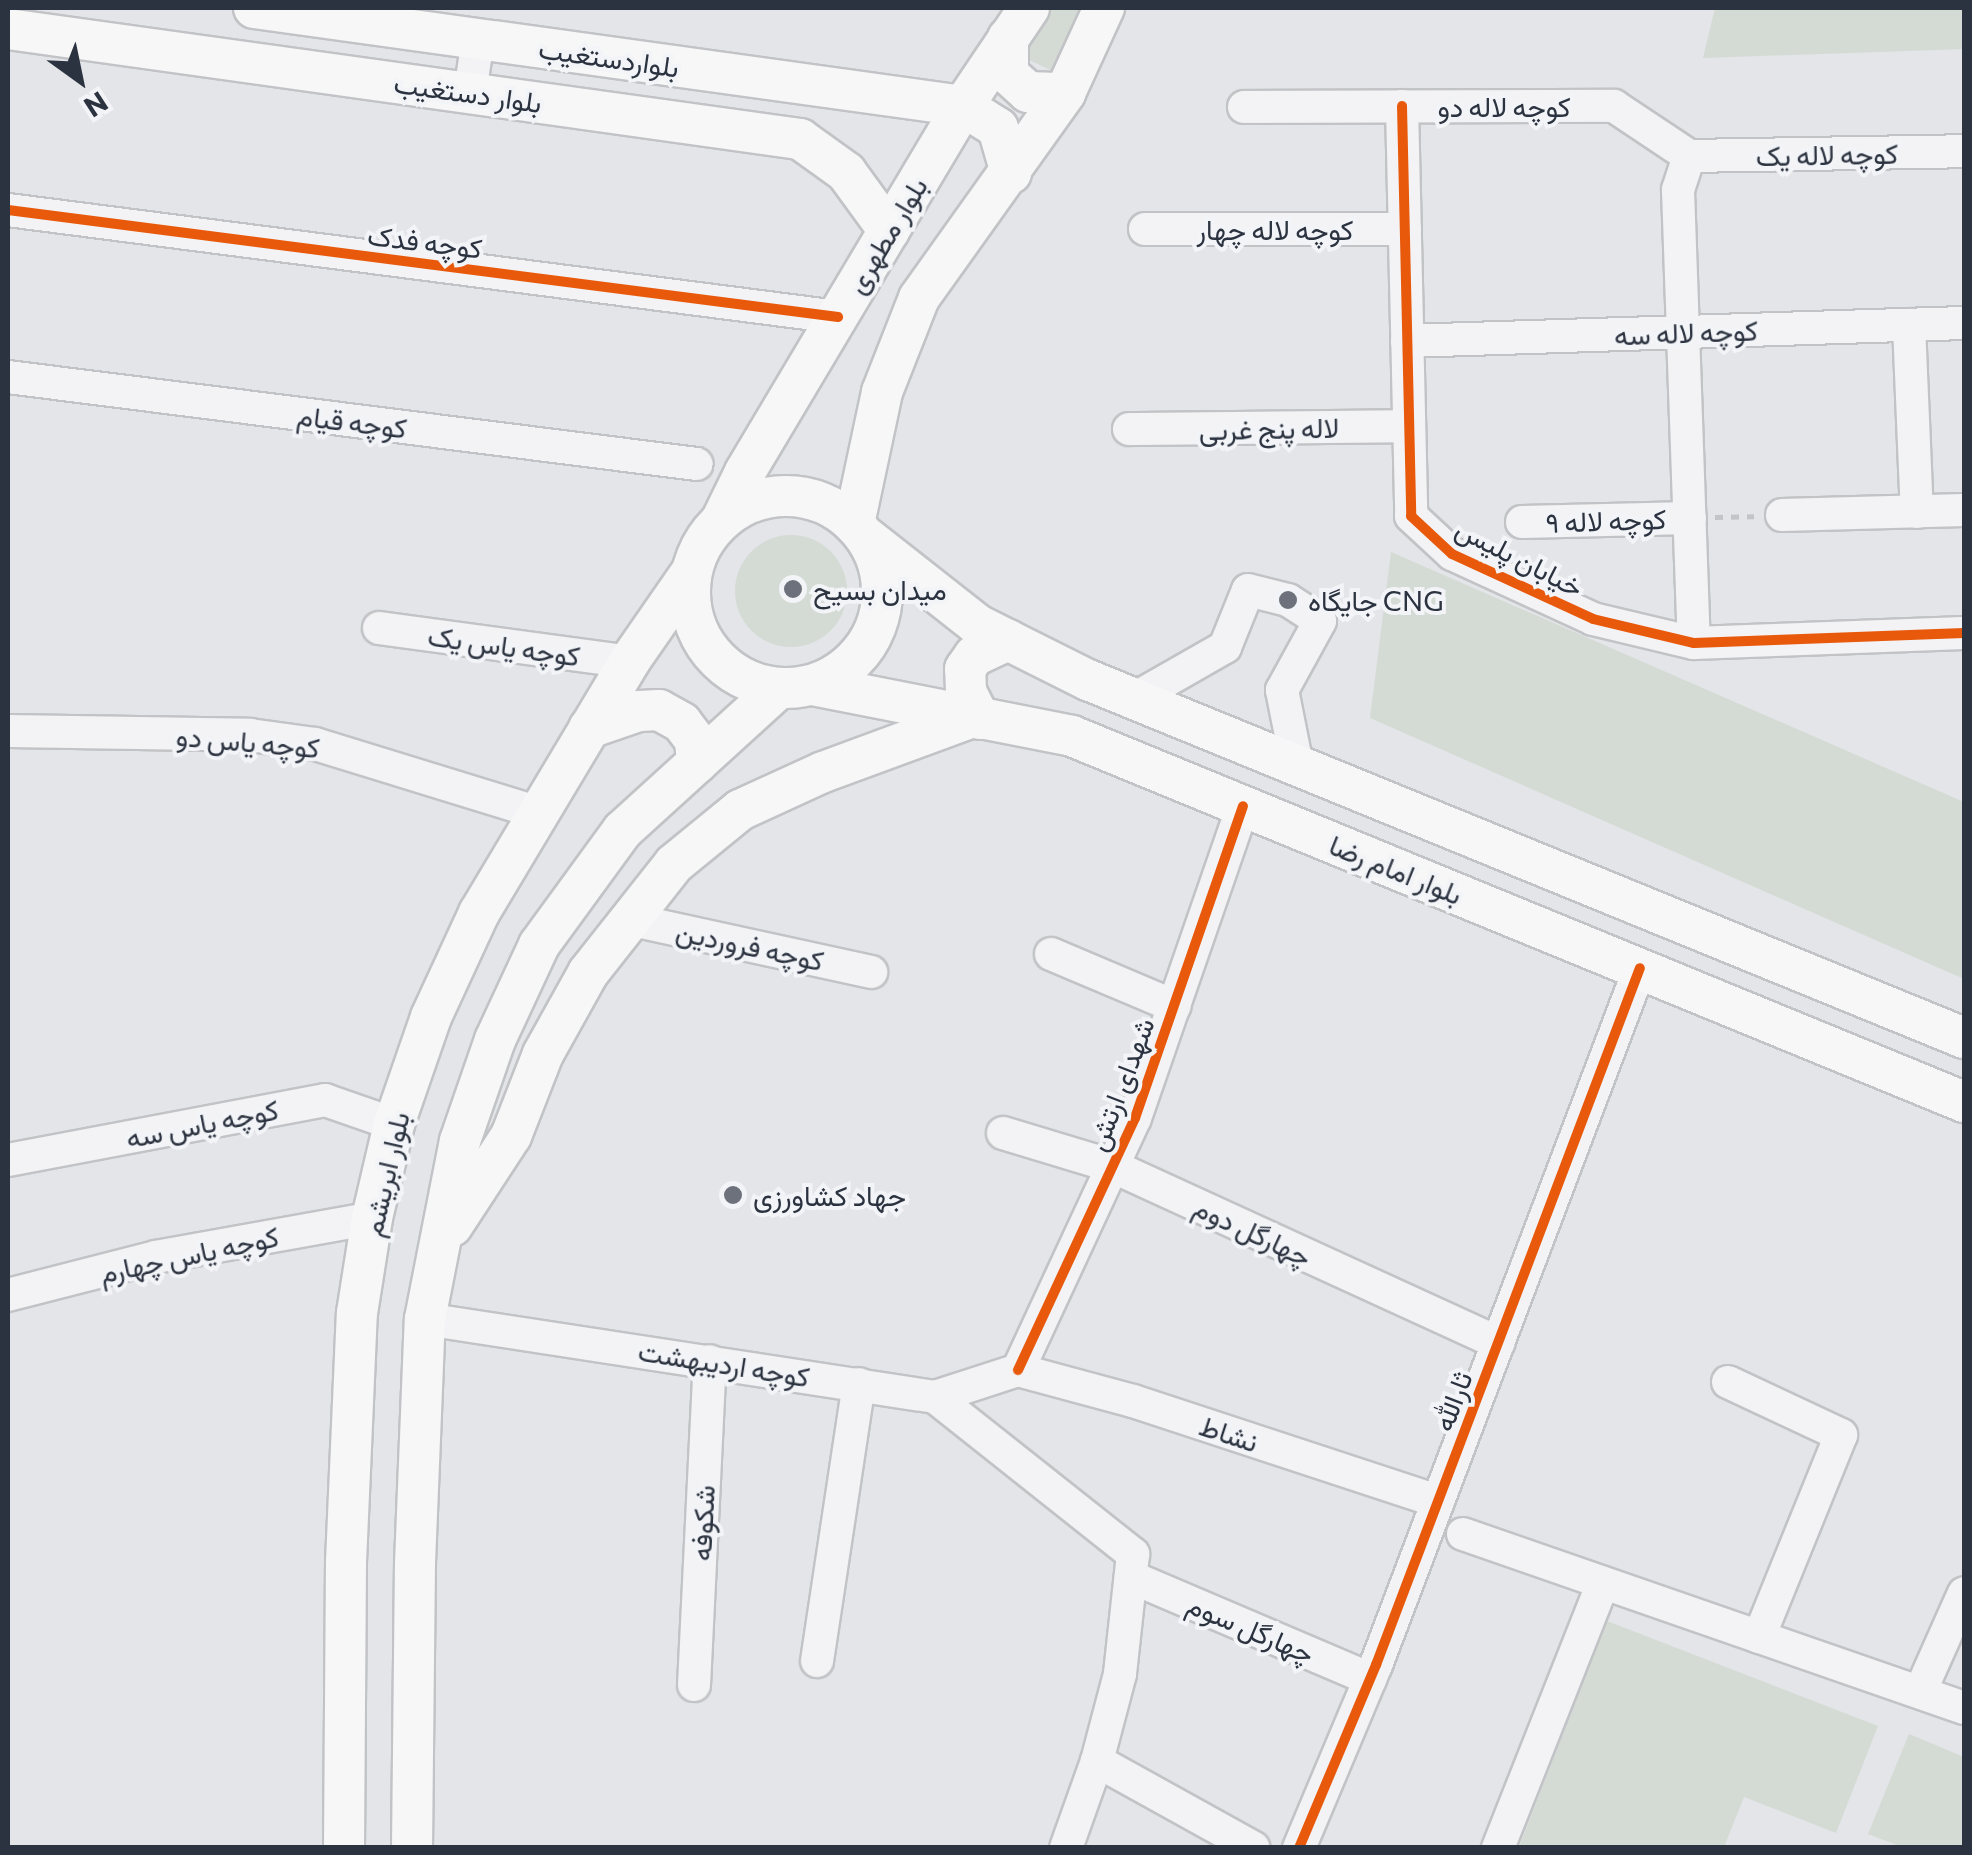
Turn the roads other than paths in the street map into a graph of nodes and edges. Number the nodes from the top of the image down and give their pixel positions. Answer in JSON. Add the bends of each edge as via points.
{"nodes":[{"id":1,"x":254,"y":8,"type":"edge"},
{"id":2,"x":1104,"y":8,"type":"edge"},
{"id":3,"x":1019,"y":23,"type":"edge"},
{"id":4,"x":8,"y":28,"type":"edge"},
{"id":5,"x":478,"y":39,"type":"junction"},
{"id":6,"x":470,"y":93,"type":"junction"},
{"id":7,"x":1065,"y":93,"type":"junction"},
{"id":8,"x":963,"y":106,"type":"junction"},
{"id":9,"x":1402,"y":106,"type":"junction"},
{"id":10,"x":1244,"y":107,"type":"dead end"},
{"id":11,"x":1964,"y":151,"type":"edge"},
{"id":12,"x":1689,"y":156,"type":"junction"},
{"id":13,"x":1011,"y":174,"type":"junction"},
{"id":14,"x":8,"y":210,"type":"edge"},
{"id":15,"x":1405,"y":229,"type":"junction"},
{"id":16,"x":1146,"y":230,"type":"dead end"},
{"id":17,"x":889,"y":231,"type":"junction"},
{"id":18,"x":838,"y":316,"type":"junction"},
{"id":19,"x":1964,"y":323,"type":"edge"},
{"id":20,"x":1909,"y":325,"type":"junction"},
{"id":21,"x":1683,"y":332,"type":"junction"},
{"id":22,"x":1407,"y":341,"type":"junction"},
{"id":23,"x":8,"y":377,"type":"edge"},
{"id":24,"x":1409,"y":426,"type":"junction"},
{"id":25,"x":1130,"y":429,"type":"dead end"},
{"id":26,"x":697,"y":464,"type":"dead end"},
{"id":27,"x":1964,"y":510,"type":"edge"},
{"id":28,"x":1918,"y":512,"type":"junction"},
{"id":29,"x":1782,"y":516,"type":"road end"},
{"id":30,"x":1690,"y":518,"type":"junction"},
{"id":31,"x":722,"y":519,"type":"junction"},
{"id":32,"x":1522,"y":522,"type":"dead end"},
{"id":33,"x":860,"y":530,"type":"junction"},
{"id":34,"x":690,"y":574,"type":"junction"},
{"id":35,"x":379,"y":628,"type":"dead end"},
{"id":36,"x":1964,"y":633,"type":"edge"},
{"id":37,"x":1009,"y":640,"type":"junction"},
{"id":38,"x":1694,"y":642,"type":"junction"},
{"id":39,"x":629,"y":662,"type":"junction"},
{"id":40,"x":796,"y":687,"type":"junction"},
{"id":41,"x":1134,"y":698,"type":"junction"},
{"id":42,"x":975,"y":718,"type":"junction"},
{"id":43,"x":590,"y":728,"type":"junction"},
{"id":44,"x":8,"y":731,"type":"edge"},
{"id":45,"x":697,"y":763,"type":"junction"},
{"id":46,"x":1297,"y":765,"type":"junction"},
{"id":47,"x":1242,"y":806,"type":"junction"},
{"id":48,"x":539,"y":813,"type":"junction"},
{"id":49,"x":628,"y":918,"type":"junction"},
{"id":50,"x":1051,"y":954,"type":"dead end"},
{"id":51,"x":1640,"y":968,"type":"junction"},
{"id":52,"x":871,"y":972,"type":"dead end"},
{"id":53,"x":1174,"y":1006,"type":"junction"},
{"id":54,"x":1964,"y":1038,"type":"edge"},
{"id":55,"x":1964,"y":1102,"type":"edge"},
{"id":56,"x":394,"y":1124,"type":"junction"},
{"id":57,"x":1003,"y":1133,"type":"dead end"},
{"id":58,"x":8,"y":1160,"type":"edge"},
{"id":59,"x":1112,"y":1166,"type":"junction"},
{"id":60,"x":372,"y":1218,"type":"junction"},
{"id":61,"x":442,"y":1242,"type":"junction"},
{"id":62,"x":8,"y":1295,"type":"edge"},
{"id":63,"x":425,"y":1318,"type":"junction"},
{"id":64,"x":1498,"y":1343,"type":"junction"},
{"id":65,"x":710,"y":1361,"type":"junction"},
{"id":66,"x":1018,"y":1370,"type":"junction"},
{"id":67,"x":1728,"y":1382,"type":"dead end"},
{"id":68,"x":859,"y":1384,"type":"junction"},
{"id":69,"x":935,"y":1397,"type":"junction"},
{"id":70,"x":1438,"y":1501,"type":"junction"},
{"id":71,"x":1463,"y":1534,"type":"dead end"},
{"id":72,"x":1131,"y":1577,"type":"junction"},
{"id":73,"x":1603,"y":1583,"type":"junction"},
{"id":74,"x":1964,"y":1593,"type":"edge"},
{"id":75,"x":1759,"y":1637,"type":"junction"},
{"id":76,"x":817,"y":1661,"type":"dead end"},
{"id":77,"x":1370,"y":1679,"type":"junction"},
{"id":78,"x":694,"y":1685,"type":"dead end"},
{"id":79,"x":1920,"y":1692,"type":"junction"},
{"id":80,"x":1962,"y":1700,"type":"edge"},
{"id":81,"x":1097,"y":1761,"type":"junction"},
{"id":82,"x":344,"y":1848,"type":"edge"},
{"id":83,"x":412,"y":1848,"type":"edge"},
{"id":84,"x":1066,"y":1848,"type":"edge"},
{"id":85,"x":1254,"y":1848,"type":"edge"},
{"id":86,"x":1299,"y":1848,"type":"edge"},
{"id":87,"x":1498,"y":1848,"type":"edge"}],
"edges":[{"from":1,"to":5,"type":"main road","name":"بلواردستغیب"},
{"from":2,"to":7,"type":"main road"},
{"from":3,"to":7,"type":"main road","via":[[1008,74],[1028,92]]},
{"from":3,"to":8,"type":"main road","name":"بلوار مطهری"},
{"from":4,"to":6,"type":"main road","name":"بلوار دستغیب"},
{"from":5,"to":6,"type":"street"},
{"from":5,"to":8,"type":"main road","name":"بلواردستغیب"},
{"from":6,"to":17,"type":"main road","name":"بلوار دستغیب","via":[[800,139],[846,172]]},
{"from":7,"to":13,"type":"main road"},
{"from":8,"to":13,"type":"main road","via":[[998,128]]},
{"from":8,"to":17,"type":"main road","name":"بلوار مطهری"},
{"from":9,"to":10,"type":"street","name":"کوچه لاله دو"},
{"from":9,"to":12,"type":"street","name":"کوچه لاله دو","via":[[1614,106]]},
{"from":9,"to":15,"type":"street","name":"خیابان پلیس"},
{"from":11,"to":12,"type":"street","name":"کوچه لاله یک"},
{"from":12,"to":21,"type":"street","via":[[1678,190]]},
{"from":13,"to":33,"type":"main road","via":[[919,298],[882,392]]},
{"from":14,"to":18,"type":"street","name":"کوچه فدک"},
{"from":15,"to":16,"type":"street","name":"کوچه لاله چهار"},
{"from":15,"to":22,"type":"street","name":"خیابان پلیس"},
{"from":17,"to":18,"type":"main road","name":"بلوار مطهری"},
{"from":18,"to":31,"type":"main road","name":"بلوار مطهری"},
{"from":19,"to":20,"type":"street","name":"کوچه لاله سه"},
{"from":20,"to":21,"type":"street","name":"کوچه لاله سه"},
{"from":20,"to":28,"type":"street"},
{"from":21,"to":22,"type":"street","name":"کوچه لاله سه"},
{"from":21,"to":30,"type":"street"},
{"from":22,"to":24,"type":"street","name":"خیابان پلیس"},
{"from":23,"to":26,"type":"street","name":"کوچه قیام"},
{"from":24,"to":25,"type":"street","name":"لاله پنج غربی"},
{"from":24,"to":38,"type":"street","name":"خیابان پلیس","via":[[1410,516],[1452,554],[1593,620]]},
{"from":27,"to":28,"type":"street"},
{"from":28,"to":29,"type":"street"},
{"from":30,"to":32,"type":"street","name":"کوچه لاله ۹"},
{"from":30,"to":38,"type":"street"},
{"from":31,"to":33,"type":"main road","via":[[750,502],[782,495],[814,499]]},
{"from":31,"to":34,"type":"main road"},
{"from":33,"to":37,"type":"main road","via":[[978,625]]},
{"from":33,"to":40,"type":"main road","via":[[879,564],[877,624],[841,672]]},
{"from":34,"to":39,"type":"main road","name":"بلوار ابریشم"},
{"from":34,"to":40,"type":"main road","via":[[690,607],[710,650],[747,681]]},
{"from":35,"to":39,"type":"street","name":"کوچه یاس یک"},
{"from":36,"to":38,"type":"street","name":"خیابان پلیس"},
{"from":37,"to":41,"type":"main road"},
{"from":37,"to":42,"type":"main road","via":[[974,656],[965,669]]},
{"from":39,"to":43,"type":"main road","name":"بلوار ابریشم"},
{"from":40,"to":42,"type":"main road","name":"بلوار امام رضا"},
{"from":40,"to":45,"type":"main road"},
{"from":41,"to":46,"type":"main road"},
{"from":41,"to":46,"type":"street","via":[[1225,648],[1248,590],[1288,600],[1320,620],[1282,690]]},
{"from":42,"to":47,"type":"main road","name":"بلوار امام رضا","via":[[1072,736]]},
{"from":42,"to":49,"type":"main road","via":[[823,772],[740,810],[674,864]]},
{"from":43,"to":45,"type":"main road","via":[[659,710],[695,740]]},
{"from":43,"to":48,"type":"main road","name":"بلوار ابریشم"},
{"from":44,"to":48,"type":"street","name":"کوچه یاس دو","via":[[250,736],[315,744]]},
{"from":45,"to":61,"type":"main road","via":[[623,830],[539,945],[460,1141]]},
{"from":46,"to":54,"type":"main road"},
{"from":47,"to":51,"type":"main road","name":"بلوار امام رضا"},
{"from":47,"to":53,"type":"street","name":"شهدای ارتش"},
{"from":48,"to":56,"type":"main road","name":"بلوار ابریشم","via":[[479,913]]},
{"from":49,"to":52,"type":"street","name":"کوچه فروردین"},
{"from":49,"to":61,"type":"main road","via":[[543,1054],[512,1136]]},
{"from":50,"to":53,"type":"street"},
{"from":51,"to":55,"type":"main road","name":"بلوار امام رضا"},
{"from":51,"to":64,"type":"street","name":"ثارالله"},
{"from":53,"to":59,"type":"street","name":"شهدای ارتش"},
{"from":56,"to":58,"type":"street","name":"کوچه یاس سه","via":[[325,1100]]},
{"from":56,"to":60,"type":"main road","name":"بلوار ابریشم"},
{"from":57,"to":59,"type":"street","name":"چهارگل دوم"},
{"from":59,"to":64,"type":"street","name":"چهارگل دوم"},
{"from":59,"to":66,"type":"street","name":"شهدای ارتش"},
{"from":60,"to":62,"type":"street","name":"کوچه یاس چهارم","via":[[156,1257]]},
{"from":60,"to":82,"type":"main road","name":"بلوار ابریشم","via":[[357,1313]]},
{"from":61,"to":63,"type":"main road"},
{"from":63,"to":65,"type":"street","name":"کوچه اردیبهشت"},
{"from":63,"to":83,"type":"main road"},
{"from":64,"to":70,"type":"street","name":"ثارالله"},
{"from":65,"to":68,"type":"street","name":"کوچه اردیبهشت"},
{"from":65,"to":78,"type":"street","name":"شکوفه"},
{"from":66,"to":69,"type":"street","name":"کوچه اردیبهشت"},
{"from":66,"to":70,"type":"street","name":"نشاط"},
{"from":67,"to":75,"type":"street","via":[[1841,1435]]},
{"from":68,"to":69,"type":"street","name":"کوچه اردیبهشت"},
{"from":68,"to":76,"type":"street"},
{"from":69,"to":72,"type":"street","via":[[1133,1554]]},
{"from":70,"to":77,"type":"street","name":"ثارالله"},
{"from":71,"to":73,"type":"street"},
{"from":72,"to":77,"type":"street","name":"چهارگل سوم"},
{"from":72,"to":81,"type":"street","via":[[1120,1674]]},
{"from":73,"to":75,"type":"street"},
{"from":73,"to":87,"type":"street"},
{"from":74,"to":79,"type":"street"},
{"from":75,"to":79,"type":"street"},
{"from":77,"to":86,"type":"street","name":"ثارالله"},
{"from":79,"to":80,"type":"street"},
{"from":81,"to":84,"type":"street"},
{"from":81,"to":85,"type":"street"}]}
